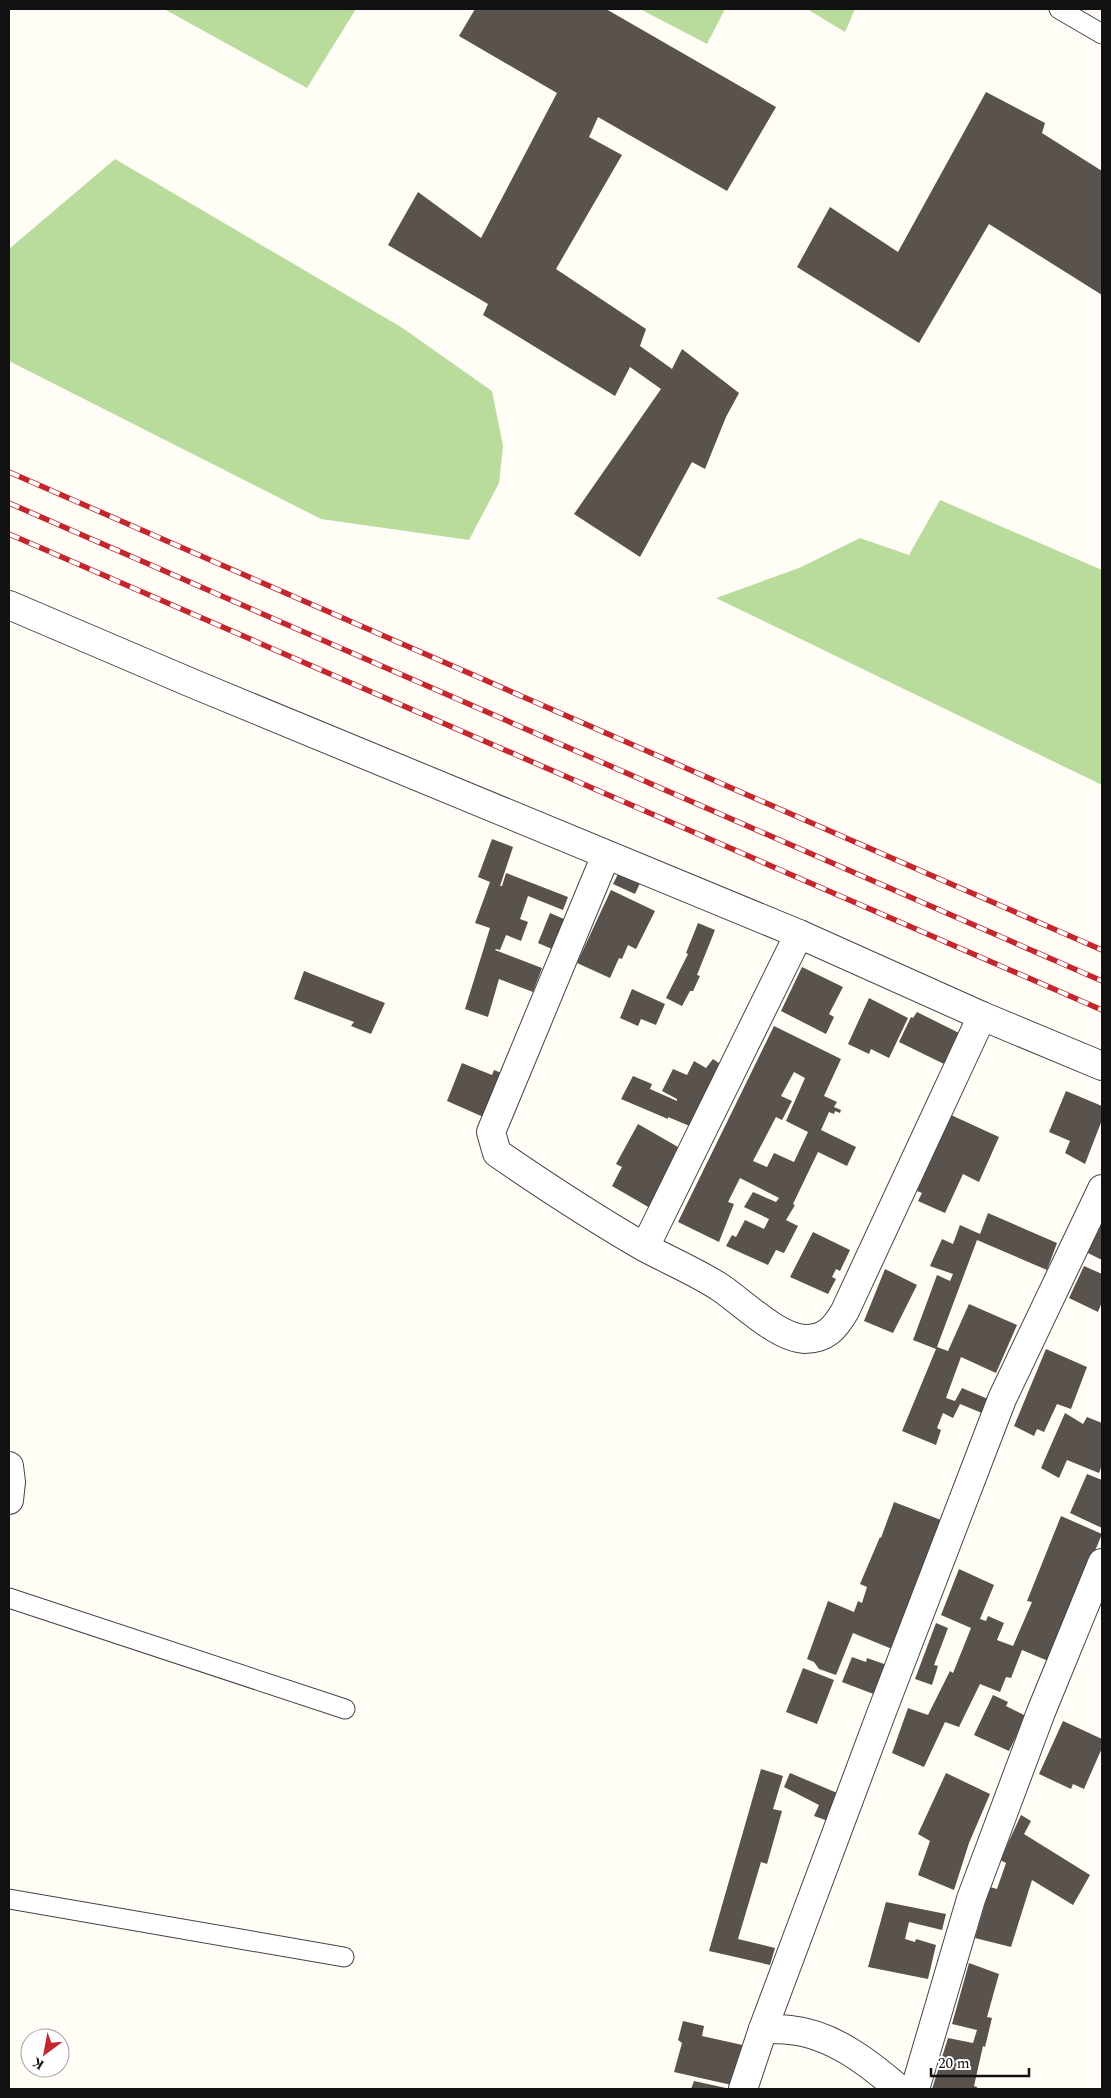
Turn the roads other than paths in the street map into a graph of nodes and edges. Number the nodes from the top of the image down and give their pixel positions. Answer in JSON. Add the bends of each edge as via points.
{"nodes":[{"id":1,"x":1059,"y":9,"type":"edge"},
{"id":2,"x":1102,"y":34,"type":"edge"},
{"id":3,"x":9,"y":605,"type":"edge"},
{"id":4,"x":606,"y":854,"type":"junction"},
{"id":5,"x":800,"y":934,"type":"junction"},
{"id":6,"x":982,"y":1016,"type":"junction"},
{"id":7,"x":1102,"y":1066,"type":"edge"},
{"id":8,"x":1102,"y":1189,"type":"edge"},
{"id":9,"x":644,"y":1247,"type":"junction"},
{"id":10,"x":9,"y":1466,"type":"edge"},
{"id":11,"x":9,"y":1500,"type":"edge"},
{"id":12,"x":1102,"y":1564,"type":"edge"},
{"id":13,"x":9,"y":1598,"type":"edge"},
{"id":14,"x":345,"y":1709,"type":"dead end"},
{"id":15,"x":9,"y":1899,"type":"edge"},
{"id":16,"x":344,"y":1957,"type":"dead end"},
{"id":17,"x":763,"y":2029,"type":"junction"},
{"id":18,"x":743,"y":2089,"type":"edge"},
{"id":19,"x":899,"y":2089,"type":"edge"},
{"id":20,"x":915,"y":2089,"type":"edge"}],
"edges":[{"from":1,"to":2,"type":"lane"},
{"from":3,"to":4,"type":"street"},
{"from":4,"to":5,"type":"street"},
{"from":4,"to":9,"type":"street","via":[[491,1132],[497,1153]]},
{"from":5,"to":6,"type":"street"},
{"from":5,"to":9,"type":"street"},
{"from":6,"to":7,"type":"street"},
{"from":6,"to":9,"type":"street","via":[[835,1329],[820,1338],[803,1339],[783,1332],[721,1288]]},
{"from":8,"to":17,"type":"street","via":[[1002,1399]]},
{"from":10,"to":11,"type":"street"},
{"from":12,"to":20,"type":"street","via":[[1041,1712],[971,1899]]},
{"from":13,"to":14,"type":"lane"},
{"from":15,"to":16,"type":"lane"},
{"from":17,"to":18,"type":"street"},
{"from":17,"to":19,"type":"street","via":[[792,2030],[830,2041],[874,2068]]}]}
